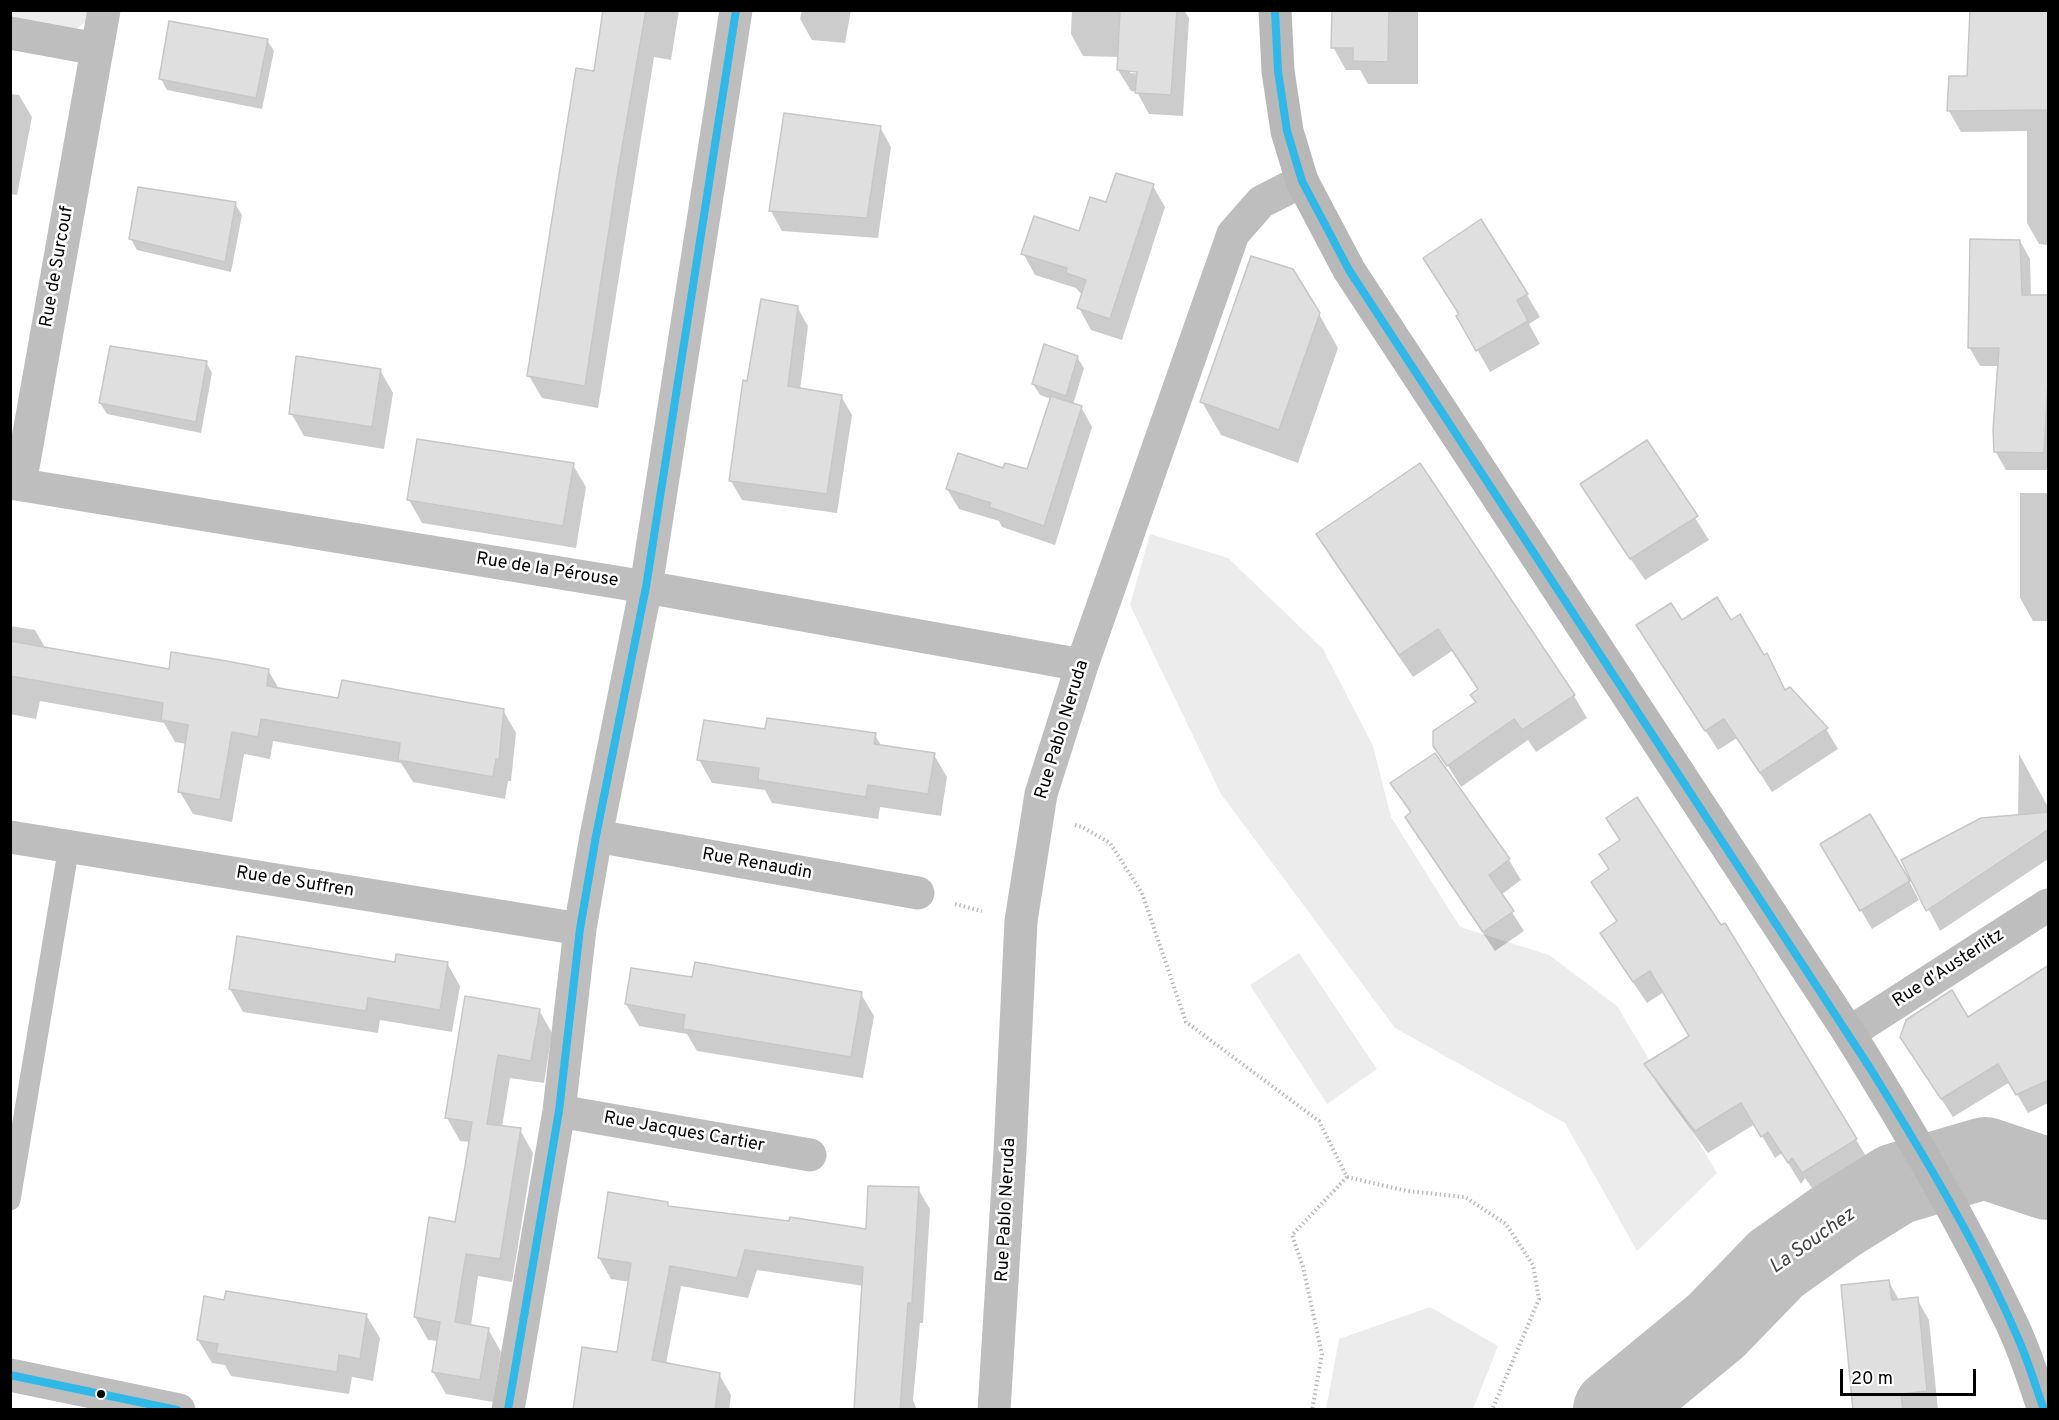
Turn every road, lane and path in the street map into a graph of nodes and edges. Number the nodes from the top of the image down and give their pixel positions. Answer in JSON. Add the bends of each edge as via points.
{"nodes":[{"id":1,"x":104,"y":10,"type":"edge"},
{"id":2,"x":736,"y":10,"type":"edge"},
{"id":3,"x":1275,"y":10,"type":"edge"},
{"id":4,"x":10,"y":33,"type":"edge"},
{"id":5,"x":97,"y":49,"type":"junction"},
{"id":6,"x":1302,"y":181,"type":"junction"},
{"id":7,"x":15,"y":483,"type":"edge"},
{"id":8,"x":646,"y":587,"type":"junction"},
{"id":9,"x":1082,"y":665,"type":"junction"},
{"id":10,"x":1039,"y":816,"type":"junction"},
{"id":11,"x":596,"y":836,"type":"junction"},
{"id":12,"x":10,"y":837,"type":"edge"},
{"id":13,"x":69,"y":846,"type":"junction"},
{"id":14,"x":918,"y":893,"type":"joint"},
{"id":15,"x":2049,"y":905,"type":"edge"},
{"id":16,"x":1021,"y":921,"type":"junction"},
{"id":17,"x":580,"y":928,"type":"junction"},
{"id":18,"x":1849,"y":1033,"type":"junction"},
{"id":19,"x":559,"y":1112,"type":"junction"},
{"id":20,"x":810,"y":1155,"type":"dead end"},
{"id":21,"x":1347,"y":1177,"type":"junction"},
{"id":22,"x":10,"y":1200,"type":"edge"},
{"id":23,"x":10,"y":1374,"type":"edge"},
{"id":24,"x":178,"y":1410,"type":"edge"},
{"id":25,"x":508,"y":1410,"type":"edge"},
{"id":26,"x":994,"y":1410,"type":"edge"},
{"id":27,"x":1312,"y":1410,"type":"edge"},
{"id":28,"x":1492,"y":1410,"type":"edge"},
{"id":29,"x":2044,"y":1410,"type":"edge"}],
"edges":[{"from":1,"to":5,"type":"street","name":"Rue de Surcouf"},
{"from":2,"to":8,"type":"street"},
{"from":3,"to":6,"type":"main road","via":[[1278,71],[1287,131]]},
{"from":4,"to":5,"type":"street"},
{"from":5,"to":7,"type":"street","name":"Rue de Surcouf"},
{"from":6,"to":9,"type":"street","name":"Rue Pablo Neruda","via":[[1261,202],[1233,234]]},
{"from":6,"to":18,"type":"main road","via":[[1349,270]]},
{"from":7,"to":8,"type":"street","name":"Rue de la Pérouse"},
{"from":8,"to":9,"type":"street","name":"Rue de la Pérouse"},
{"from":8,"to":11,"type":"street"},
{"from":9,"to":10,"type":"street","name":"Rue Pablo Neruda","via":[[1041,794]]},
{"from":10,"to":16,"type":"street","name":"Rue Pablo Neruda"},
{"from":10,"to":21,"type":"path","via":[[1082,827],[1110,843],[1142,893],[1186,1022],[1319,1121]]},
{"from":11,"to":14,"type":"street","name":"Rue Renaudin"},
{"from":11,"to":17,"type":"street"},
{"from":12,"to":13,"type":"street","name":"Rue de Suffren"},
{"from":13,"to":17,"type":"street","name":"Rue de Suffren"},
{"from":13,"to":22,"type":"lane"},
{"from":14,"to":16,"type":"path"},
{"from":15,"to":18,"type":"street","name":"Rue d'Austerlitz"},
{"from":16,"to":26,"type":"street","name":"Rue Pablo Neruda"},
{"from":17,"to":19,"type":"street"},
{"from":18,"to":29,"type":"main road","via":[[1910,1132],[2010,1318]]},
{"from":19,"to":20,"type":"street","name":"Rue Jacques Cartier"},
{"from":19,"to":25,"type":"street"},
{"from":21,"to":27,"type":"path","via":[[1292,1236],[1303,1267],[1322,1354]]},
{"from":21,"to":28,"type":"path","via":[[1407,1191],[1465,1197],[1506,1224],[1533,1265],[1539,1299]]},
{"from":23,"to":24,"type":"street"}]}
